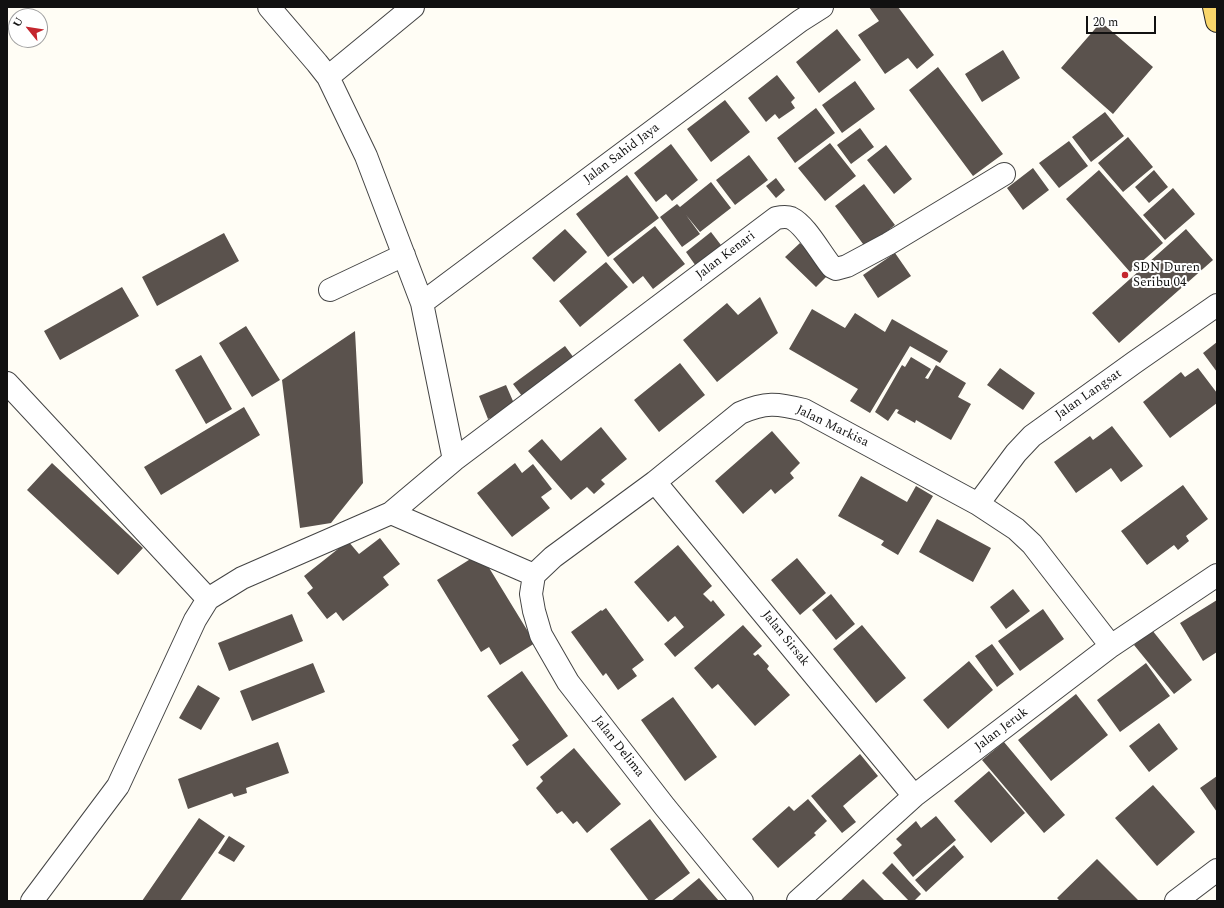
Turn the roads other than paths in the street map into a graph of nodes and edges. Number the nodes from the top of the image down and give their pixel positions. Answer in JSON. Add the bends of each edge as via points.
{"nodes":[{"id":1,"x":269,"y":7,"type":"edge"},
{"id":2,"x":414,"y":7,"type":"edge"},
{"id":3,"x":822,"y":7,"type":"edge"},
{"id":4,"x":1214,"y":7,"type":"edge"},
{"id":5,"x":1217,"y":21,"type":"edge"},
{"id":6,"x":328,"y":77,"type":"junction"},
{"id":7,"x":1004,"y":174,"type":"dead end"},
{"id":8,"x":404,"y":255,"type":"junction"},
{"id":9,"x":330,"y":290,"type":"dead end"},
{"id":10,"x":422,"y":303,"type":"junction"},
{"id":11,"x":1217,"y":305,"type":"edge"},
{"id":12,"x":7,"y":383,"type":"edge"},
{"id":13,"x":454,"y":460,"type":"junction"},
{"id":14,"x":655,"y":482,"type":"junction"},
{"id":15,"x":978,"y":504,"type":"junction"},
{"id":16,"x":391,"y":513,"type":"junction"},
{"id":17,"x":534,"y":575,"type":"junction"},
{"id":18,"x":1217,"y":575,"type":"edge"},
{"id":19,"x":208,"y":599,"type":"junction"},
{"id":20,"x":1111,"y":646,"type":"junction"},
{"id":21,"x":914,"y":796,"type":"junction"},
{"id":22,"x":1213,"y":879,"type":"edge"},
{"id":23,"x":32,"y":901,"type":"edge"},
{"id":24,"x":742,"y":901,"type":"edge"},
{"id":25,"x":798,"y":901,"type":"edge"},
{"id":26,"x":1176,"y":901,"type":"edge"}],
"edges":[{"from":1,"to":6,"type":"street"},
{"from":2,"to":6,"type":"street"},
{"from":3,"to":10,"type":"street","name":"Jalan Sahid Jaya"},
{"from":4,"to":5,"type":"main road"},
{"from":6,"to":8,"type":"street","via":[[366,156]]},
{"from":7,"to":13,"type":"street","name":"Jalan Kenari","via":[[888,244],[847,266],[836,269],[798,223],[791,218],[776,218]]},
{"from":8,"to":9,"type":"street"},
{"from":8,"to":10,"type":"street"},
{"from":10,"to":13,"type":"street"},
{"from":11,"to":15,"type":"street","name":"Jalan Langsat","via":[[1032,436]]},
{"from":12,"to":19,"type":"street"},
{"from":13,"to":16,"type":"street"},
{"from":14,"to":15,"type":"street","name":"Jalan Markisa","via":[[740,413],[755,406],[772,404],[804,410]]},
{"from":14,"to":17,"type":"street","name":"Jalan Markisa","via":[[553,557]]},
{"from":14,"to":21,"type":"street","name":"Jalan Sirsak"},
{"from":15,"to":20,"type":"street","name":"Jalan Markisa","via":[[1016,529],[1032,544]]},
{"from":16,"to":17,"type":"street"},
{"from":16,"to":19,"type":"street","via":[[242,578]]},
{"from":17,"to":24,"type":"street","name":"Jalan Delima","via":[[531,594],[541,635],[568,682]]},
{"from":18,"to":20,"type":"street","name":"Jalan Jeruk"},
{"from":19,"to":23,"type":"street","via":[[195,620],[118,786]]},
{"from":20,"to":21,"type":"street","name":"Jalan Jeruk"},
{"from":21,"to":25,"type":"street","name":"Jalan Jeruk"},
{"from":22,"to":26,"type":"street"}]}
